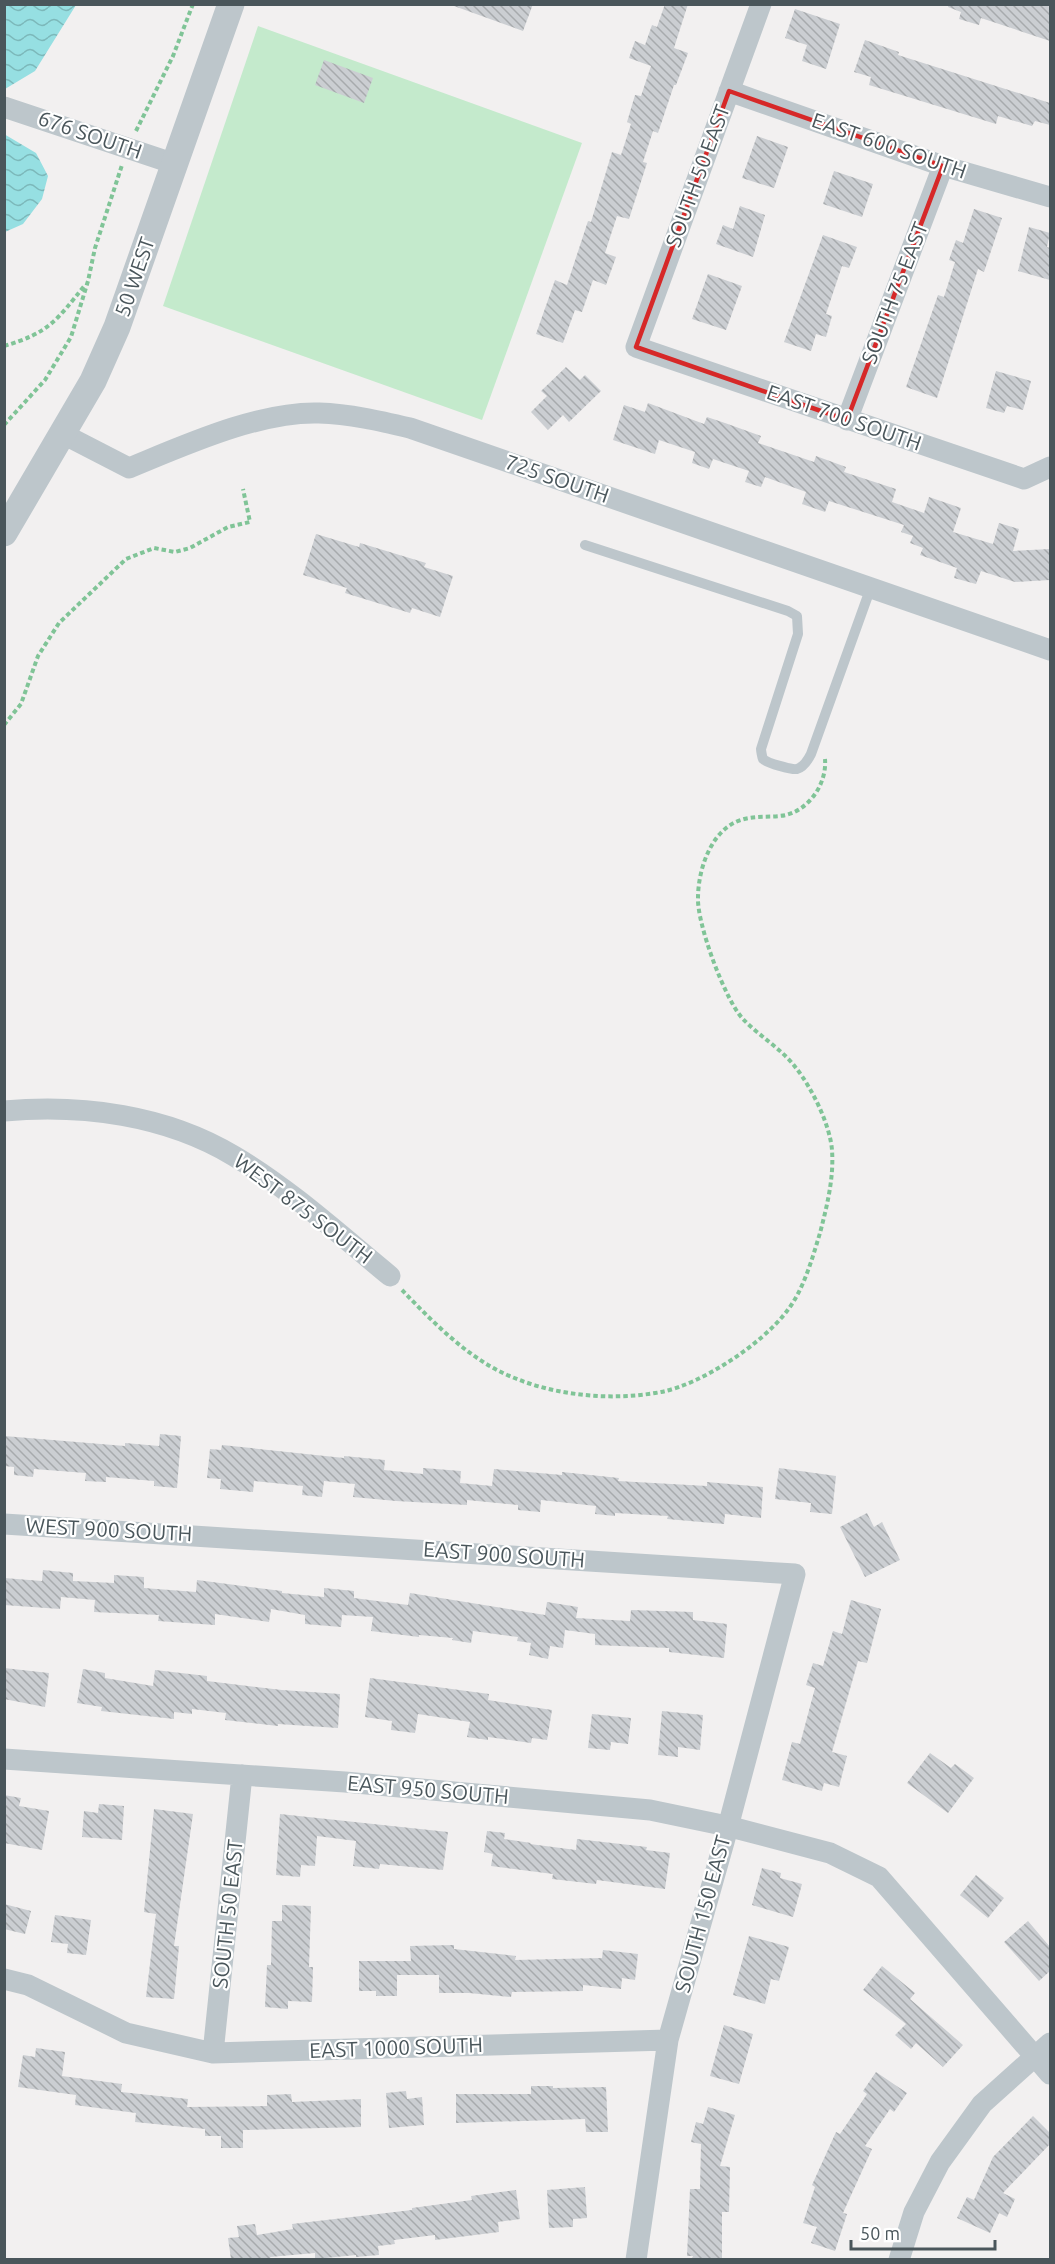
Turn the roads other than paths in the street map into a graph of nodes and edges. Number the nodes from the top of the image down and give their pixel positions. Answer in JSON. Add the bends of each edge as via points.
{"nodes":[{"id":1,"x":231,"y":4,"type":"edge"},
{"id":2,"x":760,"y":4,"type":"edge"},
{"id":3,"x":729,"y":91,"type":"junction"},
{"id":4,"x":4,"y":107,"type":"edge"},
{"id":5,"x":175,"y":164,"type":"junction"},
{"id":6,"x":943,"y":166,"type":"junction"},
{"id":7,"x":1050,"y":197,"type":"edge"},
{"id":8,"x":636,"y":347,"type":"joint"},
{"id":9,"x":846,"y":420,"type":"junction"},
{"id":10,"x":63,"y":434,"type":"junction"},
{"id":11,"x":1050,"y":466,"type":"edge"},
{"id":12,"x":4,"y":533,"type":"edge"},
{"id":13,"x":585,"y":544,"type":"dead end"},
{"id":14,"x":871,"y":587,"type":"junction"},
{"id":15,"x":1050,"y":650,"type":"edge"},
{"id":16,"x":4,"y":1111,"type":"edge"},
{"id":17,"x":390,"y":1276,"type":"road end"},
{"id":18,"x":4,"y":1524,"type":"edge"},
{"id":19,"x":213,"y":1536,"type":"joint"},
{"id":20,"x":795,"y":1574,"type":"joint"},
{"id":21,"x":13,"y":1760,"type":"edge"},
{"id":22,"x":242,"y":1775,"type":"junction"},
{"id":23,"x":727,"y":1826,"type":"junction"},
{"id":24,"x":4,"y":1979,"type":"edge"},
{"id":25,"x":668,"y":2040,"type":"junction"},
{"id":26,"x":1043,"y":2050,"type":"edge"},
{"id":27,"x":213,"y":2053,"type":"junction"},
{"id":28,"x":1050,"y":2074,"type":"edge"},
{"id":29,"x":636,"y":2259,"type":"edge"},
{"id":30,"x":899,"y":2259,"type":"edge"}],
"edges":[{"from":1,"to":5,"type":"street","name":"50 WEST"},
{"from":2,"to":3,"type":"street","name":"SOUTH 50 EAST"},
{"from":3,"to":6,"type":"street","name":"EAST 600 SOUTH"},
{"from":3,"to":8,"type":"street","name":"SOUTH 50 EAST"},
{"from":4,"to":5,"type":"street","name":"676 SOUTH"},
{"from":5,"to":10,"type":"street","name":"50 WEST","via":[[117,327]]},
{"from":6,"to":7,"type":"street","name":"EAST 600 SOUTH"},
{"from":6,"to":9,"type":"street","name":"SOUTH 75 EAST"},
{"from":8,"to":9,"type":"street","name":"EAST 700 SOUTH"},
{"from":9,"to":11,"type":"street","name":"EAST 700 SOUTH","via":[[1024,479]]},
{"from":10,"to":12,"type":"street","name":"50 WEST"},
{"from":10,"to":14,"type":"street","name":"725 SOUTH","via":[[129,468],[211,435],[275,418],[316,413],[361,417],[410,428]]},
{"from":13,"to":14,"type":"lane","via":[[793,613],[798,620],[798,634],[761,748],[767,761],[790,769],[798,769],[808,761]]},
{"from":14,"to":15,"type":"street","name":"725 SOUTH"},
{"from":16,"to":17,"type":"street","name":"WEST 875 SOUTH","via":[[39,1108],[115,1113],[196,1137],[268,1178]]},
{"from":18,"to":19,"type":"street","name":"WEST 900 SOUTH"},
{"from":19,"to":20,"type":"street","name":"EAST 900 SOUTH"},
{"from":20,"to":23,"type":"street","name":"SOUTH 150 EAST"},
{"from":21,"to":22,"type":"street","name":"EAST 950 SOUTH"},
{"from":22,"to":23,"type":"street","name":"EAST 950 SOUTH","via":[[650,1810]]},
{"from":22,"to":27,"type":"street","name":"SOUTH 50 EAST"},
{"from":23,"to":25,"type":"street","name":"SOUTH 150 EAST"},
{"from":23,"to":26,"type":"street","name":"EAST 950 SOUTH","via":[[830,1853],[879,1877]]},
{"from":24,"to":27,"type":"street","name":"EAST 1000 SOUTH","via":[[28,1985],[126,2033]]},
{"from":25,"to":27,"type":"street","name":"EAST 1000 SOUTH"},
{"from":25,"to":29,"type":"street","name":"SOUTH 150 EAST"},
{"from":26,"to":28,"type":"street"},
{"from":26,"to":30,"type":"street","via":[[982,2104],[940,2162],[914,2212]]}]}
